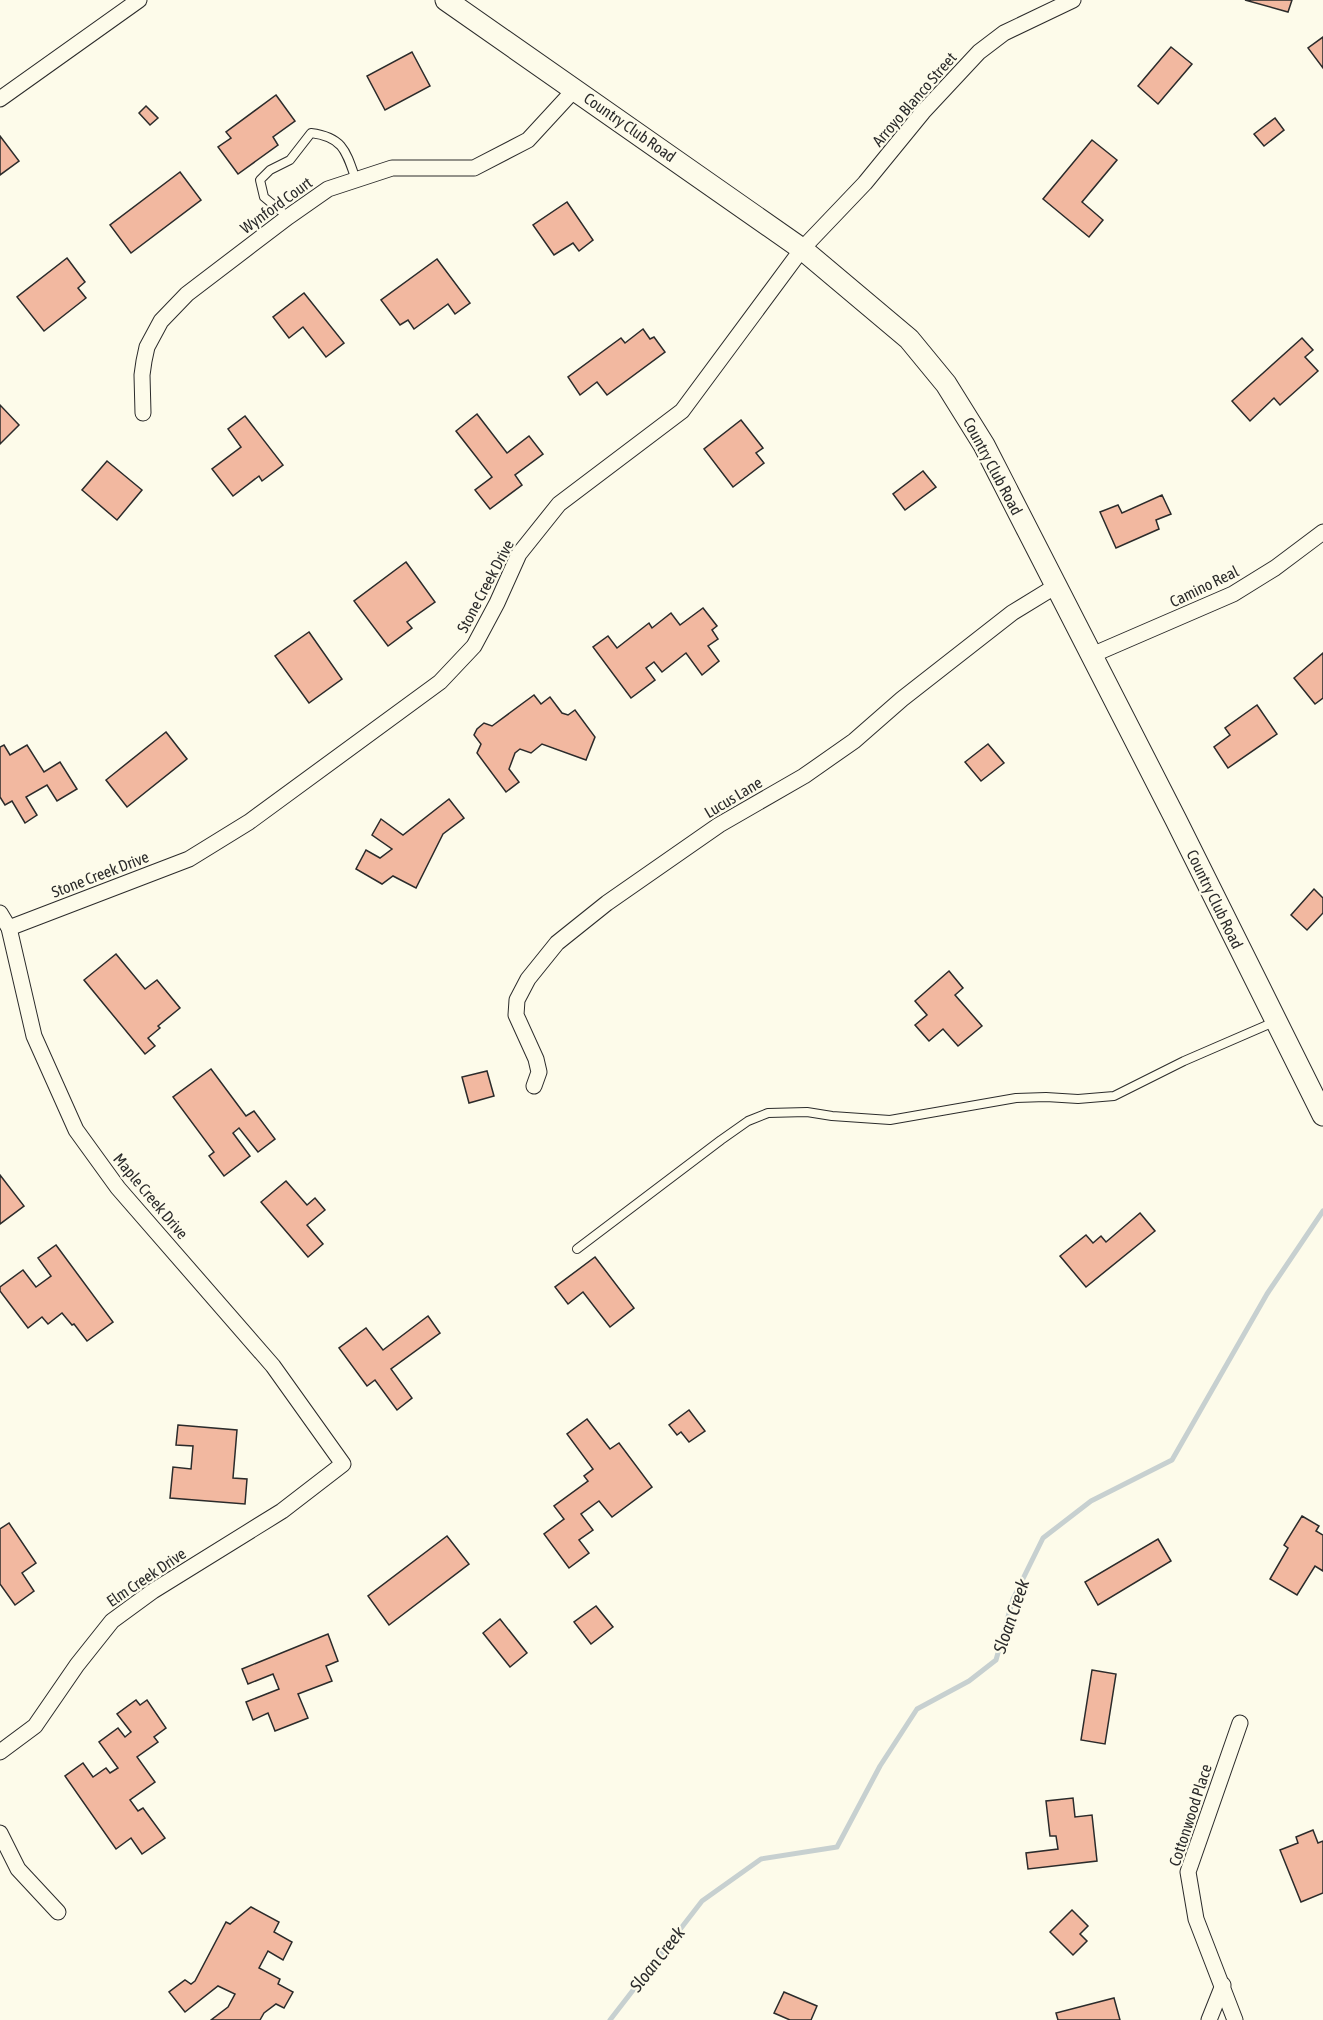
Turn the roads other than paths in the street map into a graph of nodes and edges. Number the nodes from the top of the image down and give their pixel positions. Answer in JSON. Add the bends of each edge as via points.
{"nodes":[{"id":1,"x":139,"y":0,"type":"edge"},
{"id":2,"x":446,"y":0,"type":"edge"},
{"id":3,"x":1073,"y":0,"type":"edge"},
{"id":4,"x":575,"y":89,"type":"junction"},
{"id":5,"x":0,"y":99,"type":"edge"},
{"id":6,"x":356,"y":180,"type":"junction"},
{"id":7,"x":288,"y":217,"type":"junction"},
{"id":8,"x":802,"y":249,"type":"junction"},
{"id":9,"x":143,"y":413,"type":"dead end"},
{"id":10,"x":1323,"y":532,"type":"edge"},
{"id":11,"x":1056,"y":586,"type":"junction"},
{"id":12,"x":1092,"y":655,"type":"junction"},
{"id":13,"x":0,"y":913,"type":"edge"},
{"id":14,"x":9,"y":928,"type":"junction"},
{"id":15,"x":1276,"y":1022,"type":"junction"},
{"id":16,"x":534,"y":1086,"type":"dead end"},
{"id":17,"x":1323,"y":1115,"type":"edge"},
{"id":18,"x":577,"y":1249,"type":"dead end"},
{"id":19,"x":343,"y":1464,"type":"joint"},
{"id":20,"x":1240,"y":1723,"type":"dead end"},
{"id":21,"x":0,"y":1752,"type":"edge"},
{"id":22,"x":0,"y":1833,"type":"edge"},
{"id":23,"x":58,"y":1912,"type":"dead end"},
{"id":24,"x":1223,"y":1985,"type":"junction"},
{"id":25,"x":1209,"y":2020,"type":"edge"},
{"id":26,"x":1235,"y":2020,"type":"edge"}],
"edges":[{"from":1,"to":5,"type":"street"},
{"from":2,"to":4,"type":"main road","name":"Country Club Road"},
{"from":3,"to":8,"type":"street","name":"Arroyo Blanco Street","via":[[1004,33],[979,52]]},
{"from":4,"to":6,"type":"street","name":"Wynford Court","via":[[528,140],[474,168],[392,168]]},
{"from":4,"to":8,"type":"main road","name":"Country Club Road"},
{"from":6,"to":7,"type":"street","name":"Wynford Court","via":[[328,189]]},
{"from":6,"to":7,"type":"lane","via":[[343,148],[327,135],[311,133],[290,160],[260,180],[264,197]]},
{"from":7,"to":9,"type":"street","name":"Wynford Court","via":[[187,294],[160,321],[144,361]]},
{"from":8,"to":11,"type":"main road","name":"Country Club Road","via":[[909,339],[946,384],[984,445]]},
{"from":8,"to":14,"type":"street","name":"Stone Creek Drive","via":[[682,411],[559,504],[519,554],[474,646],[440,682],[249,822],[189,859]]},
{"from":10,"to":12,"type":"street","name":"Camino Real","via":[[1233,594]]},
{"from":11,"to":12,"type":"main road","name":"Country Club Road"},
{"from":11,"to":16,"type":"street","name":"Lucus Lane","via":[[1012,613],[854,741],[804,776],[719,825],[557,943],[528,979],[517,1000],[516,1016],[539,1072]]},
{"from":12,"to":15,"type":"main road","name":"Country Club Road"},
{"from":13,"to":14,"type":"street","name":"Maple Creek Drive"},
{"from":14,"to":19,"type":"street","name":"Maple Creek Drive","via":[[34,1036],[76,1130],[118,1188],[273,1366]]},
{"from":15,"to":17,"type":"main road","name":"Country Club Road"},
{"from":15,"to":18,"type":"lane","via":[[1114,1096],[1016,1098],[890,1120],[807,1112],[768,1113],[748,1121],[721,1140]]},
{"from":19,"to":21,"type":"street","name":"Elm Creek Drive","via":[[282,1511],[112,1621],[35,1726]]},
{"from":20,"to":24,"type":"street","name":"Cottonwood Place","via":[[1188,1872],[1196,1919]]},
{"from":22,"to":23,"type":"street","via":[[18,1869]]},
{"from":24,"to":25,"type":"street"},
{"from":24,"to":26,"type":"street","name":"Cottonwood Place"}]}
